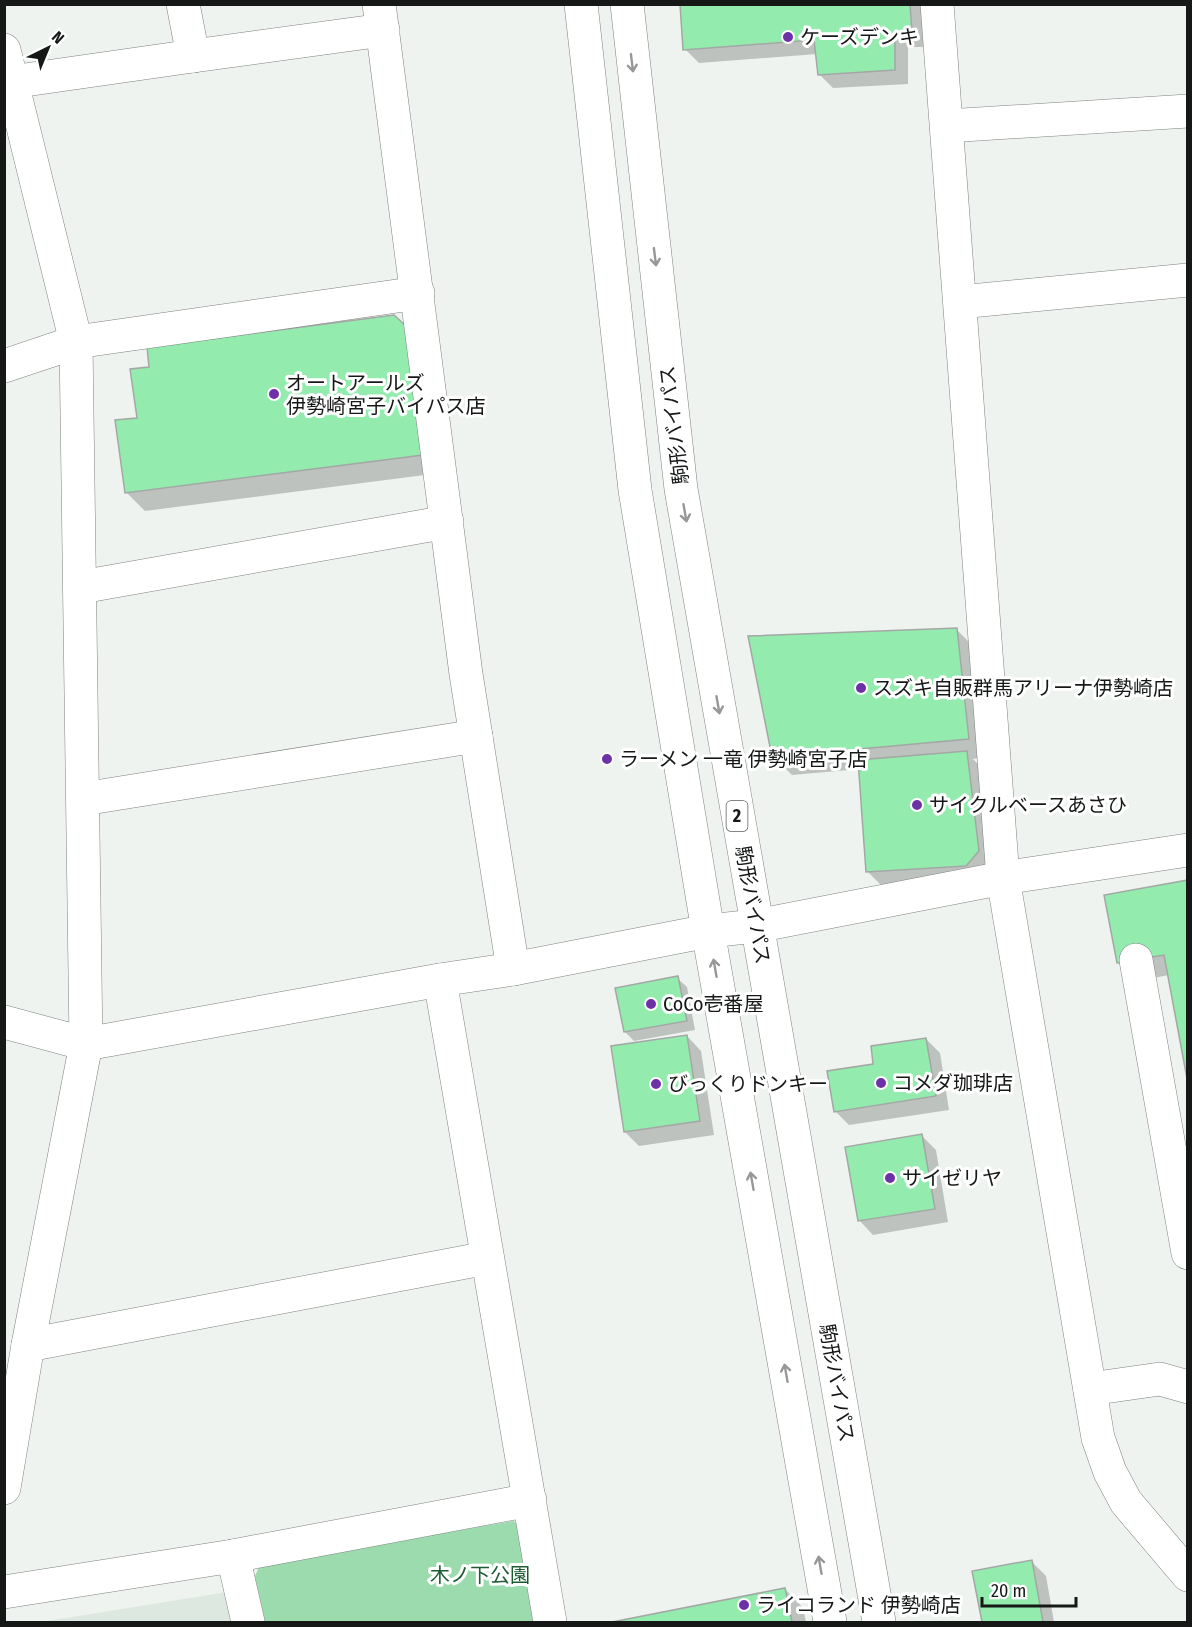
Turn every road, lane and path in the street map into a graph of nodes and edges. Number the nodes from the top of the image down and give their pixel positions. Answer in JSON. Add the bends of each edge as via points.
{"nodes":[{"id":1,"x":183,"y":4,"type":"edge"},
{"id":2,"x":581,"y":4,"type":"edge"},
{"id":3,"x":627,"y":4,"type":"edge"},
{"id":4,"x":937,"y":4,"type":"edge"},
{"id":5,"x":381,"y":17,"type":"edge"},
{"id":6,"x":4,"y":50,"type":"edge"},
{"id":7,"x":193,"y":56,"type":"junction"},
{"id":8,"x":8,"y":83,"type":"edge"},
{"id":9,"x":1188,"y":111,"type":"edge"},
{"id":10,"x":947,"y":126,"type":"junction"},
{"id":11,"x":1188,"y":280,"type":"edge"},
{"id":12,"x":418,"y":293,"type":"junction"},
{"id":13,"x":960,"y":302,"type":"junction"},
{"id":14,"x":76,"y":342,"type":"junction"},
{"id":15,"x":4,"y":366,"type":"edge"},
{"id":16,"x":447,"y":522,"type":"junction"},
{"id":17,"x":81,"y":587,"type":"junction"},
{"id":18,"x":476,"y":736,"type":"junction"},
{"id":19,"x":84,"y":799,"type":"junction"},
{"id":20,"x":1188,"y":850,"type":"edge"},
{"id":21,"x":1003,"y":878,"type":"junction"},
{"id":22,"x":756,"y":926,"type":"junction"},
{"id":23,"x":708,"y":931,"type":"junction"},
{"id":24,"x":1136,"y":960,"type":"dead end"},
{"id":25,"x":513,"y":969,"type":"junction"},
{"id":26,"x":440,"y":980,"type":"junction"},
{"id":27,"x":4,"y":1022,"type":"edge"},
{"id":28,"x":86,"y":1044,"type":"junction"},
{"id":29,"x":1187,"y":1249,"type":"edge"},
{"id":30,"x":487,"y":1258,"type":"junction"},
{"id":31,"x":28,"y":1345,"type":"junction"},
{"id":32,"x":1188,"y":1362,"type":"edge"},
{"id":33,"x":1174,"y":1383,"type":"edge"},
{"id":34,"x":1090,"y":1389,"type":"junction"},
{"id":35,"x":4,"y":1488,"type":"edge"},
{"id":36,"x":530,"y":1500,"type":"junction"},
{"id":37,"x":233,"y":1556,"type":"junction"},
{"id":38,"x":1188,"y":1575,"type":"edge"},
{"id":39,"x":4,"y":1592,"type":"edge"},
{"id":40,"x":248,"y":1623,"type":"edge"},
{"id":41,"x":550,"y":1623,"type":"edge"},
{"id":42,"x":830,"y":1623,"type":"edge"},
{"id":43,"x":879,"y":1623,"type":"edge"}],
"edges":[{"from":1,"to":7,"type":"street"},
{"from":2,"to":23,"type":"street","via":[[635,490]]},
{"from":3,"to":22,"type":"street","name":"駒形バイパス","number":"2","one_way":true,"via":[[681,489]]},
{"from":4,"to":10,"type":"street"},
{"from":5,"to":7,"type":"street"},
{"from":5,"to":12,"type":"street"},
{"from":6,"to":8,"type":"street"},
{"from":7,"to":8,"type":"street"},
{"from":8,"to":14,"type":"street"},
{"from":9,"to":10,"type":"street"},
{"from":10,"to":13,"type":"street"},
{"from":11,"to":13,"type":"street"},
{"from":12,"to":14,"type":"street"},
{"from":12,"to":16,"type":"street"},
{"from":13,"to":21,"type":"street"},
{"from":14,"to":15,"type":"street"},
{"from":14,"to":17,"type":"street"},
{"from":16,"to":17,"type":"street"},
{"from":16,"to":18,"type":"street"},
{"from":17,"to":19,"type":"street"},
{"from":18,"to":19,"type":"street"},
{"from":18,"to":25,"type":"street"},
{"from":19,"to":28,"type":"street"},
{"from":20,"to":21,"type":"street"},
{"from":21,"to":22,"type":"street"},
{"from":21,"to":34,"type":"street"},
{"from":22,"to":23,"type":"street"},
{"from":22,"to":43,"type":"street","name":"駒形バイパス","number":"2"},
{"from":23,"to":25,"type":"street"},
{"from":42,"to":23,"type":"street","one_way":true},
{"from":24,"to":29,"type":"street"},
{"from":25,"to":26,"type":"street"},
{"from":26,"to":28,"type":"street"},
{"from":26,"to":30,"type":"street"},
{"from":27,"to":28,"type":"street"},
{"from":28,"to":31,"type":"street"},
{"from":30,"to":31,"type":"street"},
{"from":30,"to":36,"type":"street"},
{"from":31,"to":35,"type":"street"},
{"from":32,"to":33,"type":"street"},
{"from":33,"to":34,"type":"street"},
{"from":34,"to":38,"type":"street","via":[[1098,1438],[1110,1472],[1126,1502]]},
{"from":36,"to":37,"type":"street"},
{"from":36,"to":41,"type":"street"},
{"from":37,"to":39,"type":"street"},
{"from":37,"to":40,"type":"street"}]}
